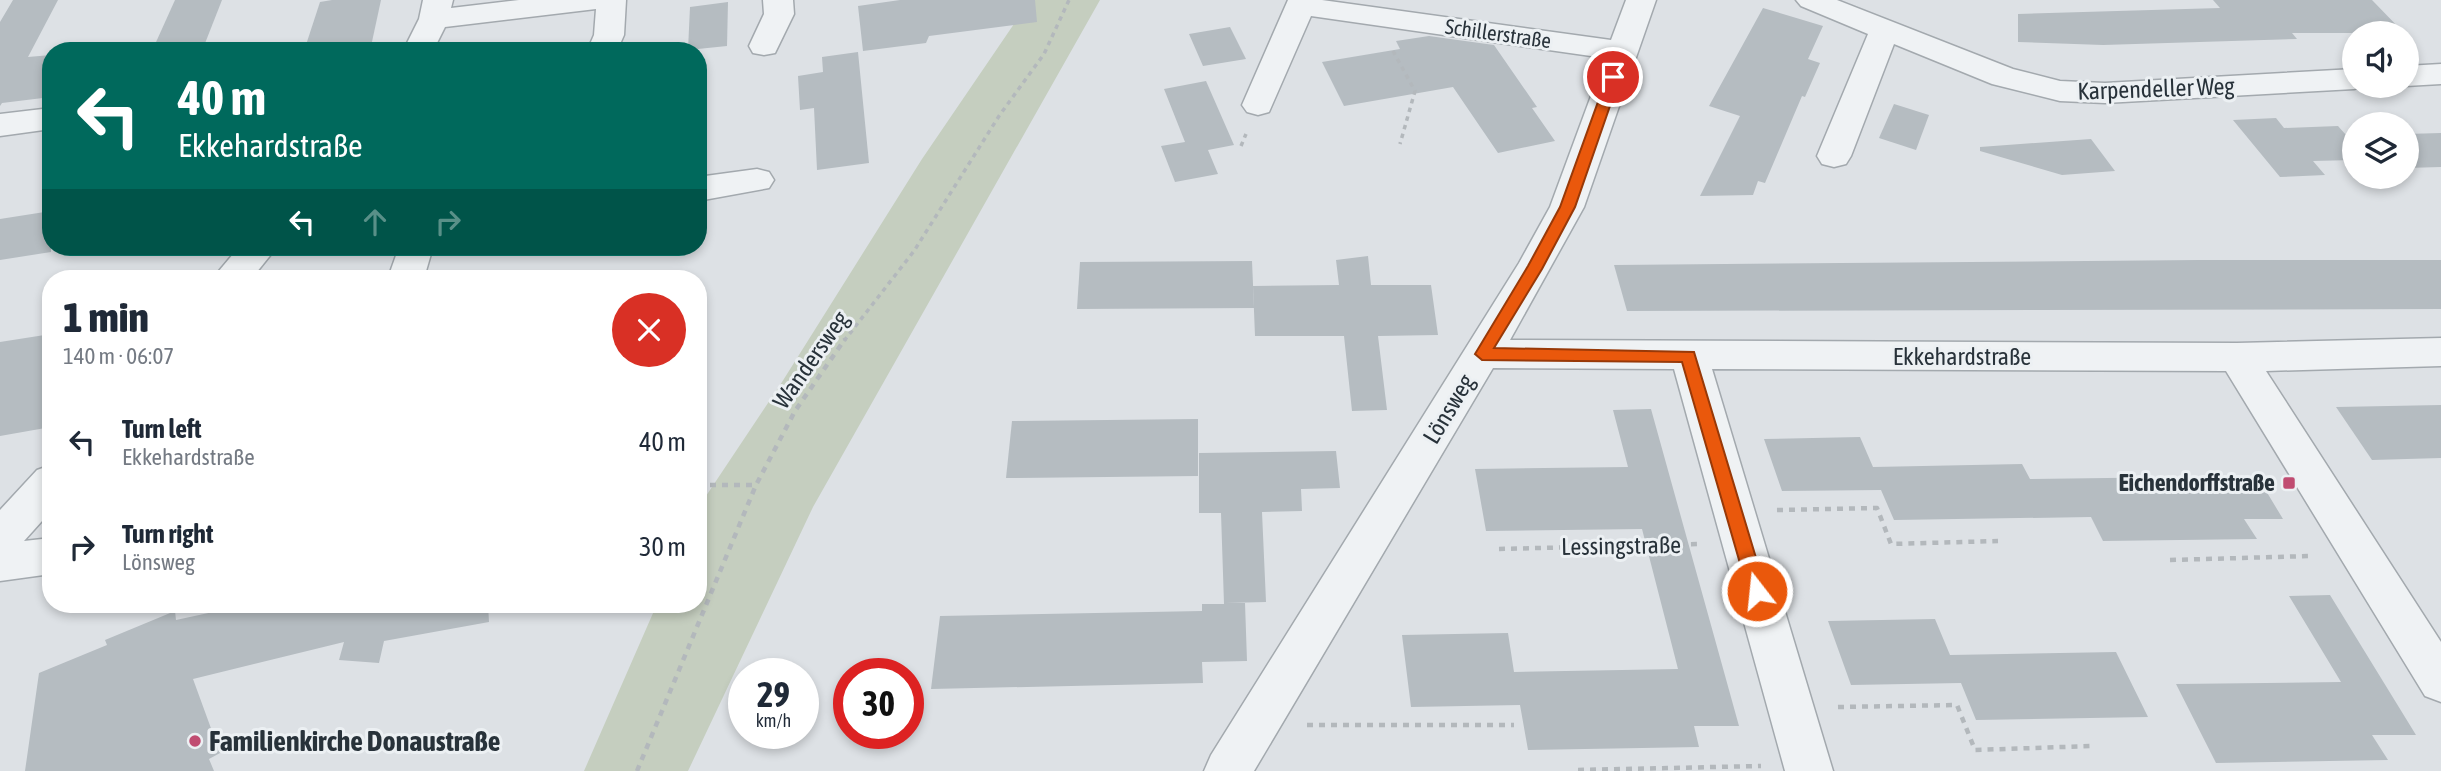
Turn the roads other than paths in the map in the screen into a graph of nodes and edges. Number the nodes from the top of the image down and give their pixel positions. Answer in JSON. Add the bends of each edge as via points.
{"nodes":[{"id":1,"x":595,"y":0,"type":"edge"},
{"id":2,"x":611,"y":0,"type":"edge"},
{"id":3,"x":778,"y":0,"type":"edge"},
{"id":4,"x":1641,"y":0,"type":"edge"},
{"id":5,"x":1811,"y":0,"type":"edge"},
{"id":6,"x":1302,"y":3,"type":"edge"},
{"id":7,"x":436,"y":10,"type":"edge"},
{"id":8,"x":1885,"y":29,"type":"junction"},
{"id":9,"x":422,"y":42,"type":"edge"},
{"id":10,"x":606,"y":42,"type":"edge"},
{"id":11,"x":764,"y":46,"type":"dead end"},
{"id":12,"x":1622,"y":51,"type":"junction"},
{"id":13,"x":2441,"y":74,"type":"edge"},
{"id":14,"x":2419,"y":75,"type":"edge"},
{"id":15,"x":2342,"y":80,"type":"edge"},
{"id":16,"x":1258,"y":105,"type":"dead end"},
{"id":17,"x":42,"y":119,"type":"edge"},
{"id":18,"x":0,"y":125,"type":"edge"},
{"id":19,"x":1834,"y":156,"type":"dead end"},
{"id":20,"x":757,"y":180,"type":"dead end"},
{"id":21,"x":707,"y":188,"type":"edge"},
{"id":22,"x":256,"y":256,"type":"edge"},
{"id":23,"x":240,"y":270,"type":"edge"},
{"id":24,"x":2441,"y":352,"type":"edge"},
{"id":25,"x":1482,"y":354,"type":"junction"},
{"id":26,"x":1689,"y":356,"type":"junction"},
{"id":27,"x":2237,"y":357,"type":"junction"},
{"id":28,"x":42,"y":492,"type":"edge"},
{"id":29,"x":0,"y":539,"type":"edge"},
{"id":30,"x":42,"y":557,"type":"edge"},
{"id":31,"x":0,"y":563,"type":"edge"},
{"id":32,"x":2441,"y":681,"type":"edge"},
{"id":33,"x":1808,"y":768,"type":"edge"},
{"id":34,"x":1228,"y":771,"type":"edge"}],
"edges":[{"from":1,"to":7,"type":"street"},
{"from":2,"to":10,"type":"street"},
{"from":3,"to":11,"type":"street","via":[[779,14]]},
{"from":4,"to":12,"type":"street","name":"Lönsweg"},
{"from":5,"to":8,"type":"street","name":"Karpendeller Weg"},
{"from":6,"to":12,"type":"street","name":"Schillerstraße"},
{"from":6,"to":16,"type":"street","name":"Schillerstraße"},
{"from":7,"to":9,"type":"street"},
{"from":8,"to":15,"type":"street","name":"Karpendeller Weg","via":[[2003,77],[2073,93]]},
{"from":8,"to":19,"type":"street"},
{"from":12,"to":25,"type":"street","name":"Lönsweg","via":[[1567,207]]},
{"from":13,"to":14,"type":"street"},
{"from":17,"to":18,"type":"street"},
{"from":20,"to":21,"type":"street"},
{"from":22,"to":23,"type":"street"},
{"from":24,"to":27,"type":"street","name":"Ekkehardstraße"},
{"from":25,"to":26,"type":"street","name":"Ekkehardstraße"},
{"from":25,"to":34,"type":"street","name":"Lönsweg"},
{"from":26,"to":27,"type":"street","name":"Ekkehardstraße"},
{"from":26,"to":33,"type":"street"},
{"from":27,"to":32,"type":"street"},
{"from":28,"to":29,"type":"street"},
{"from":30,"to":31,"type":"street"}]}
